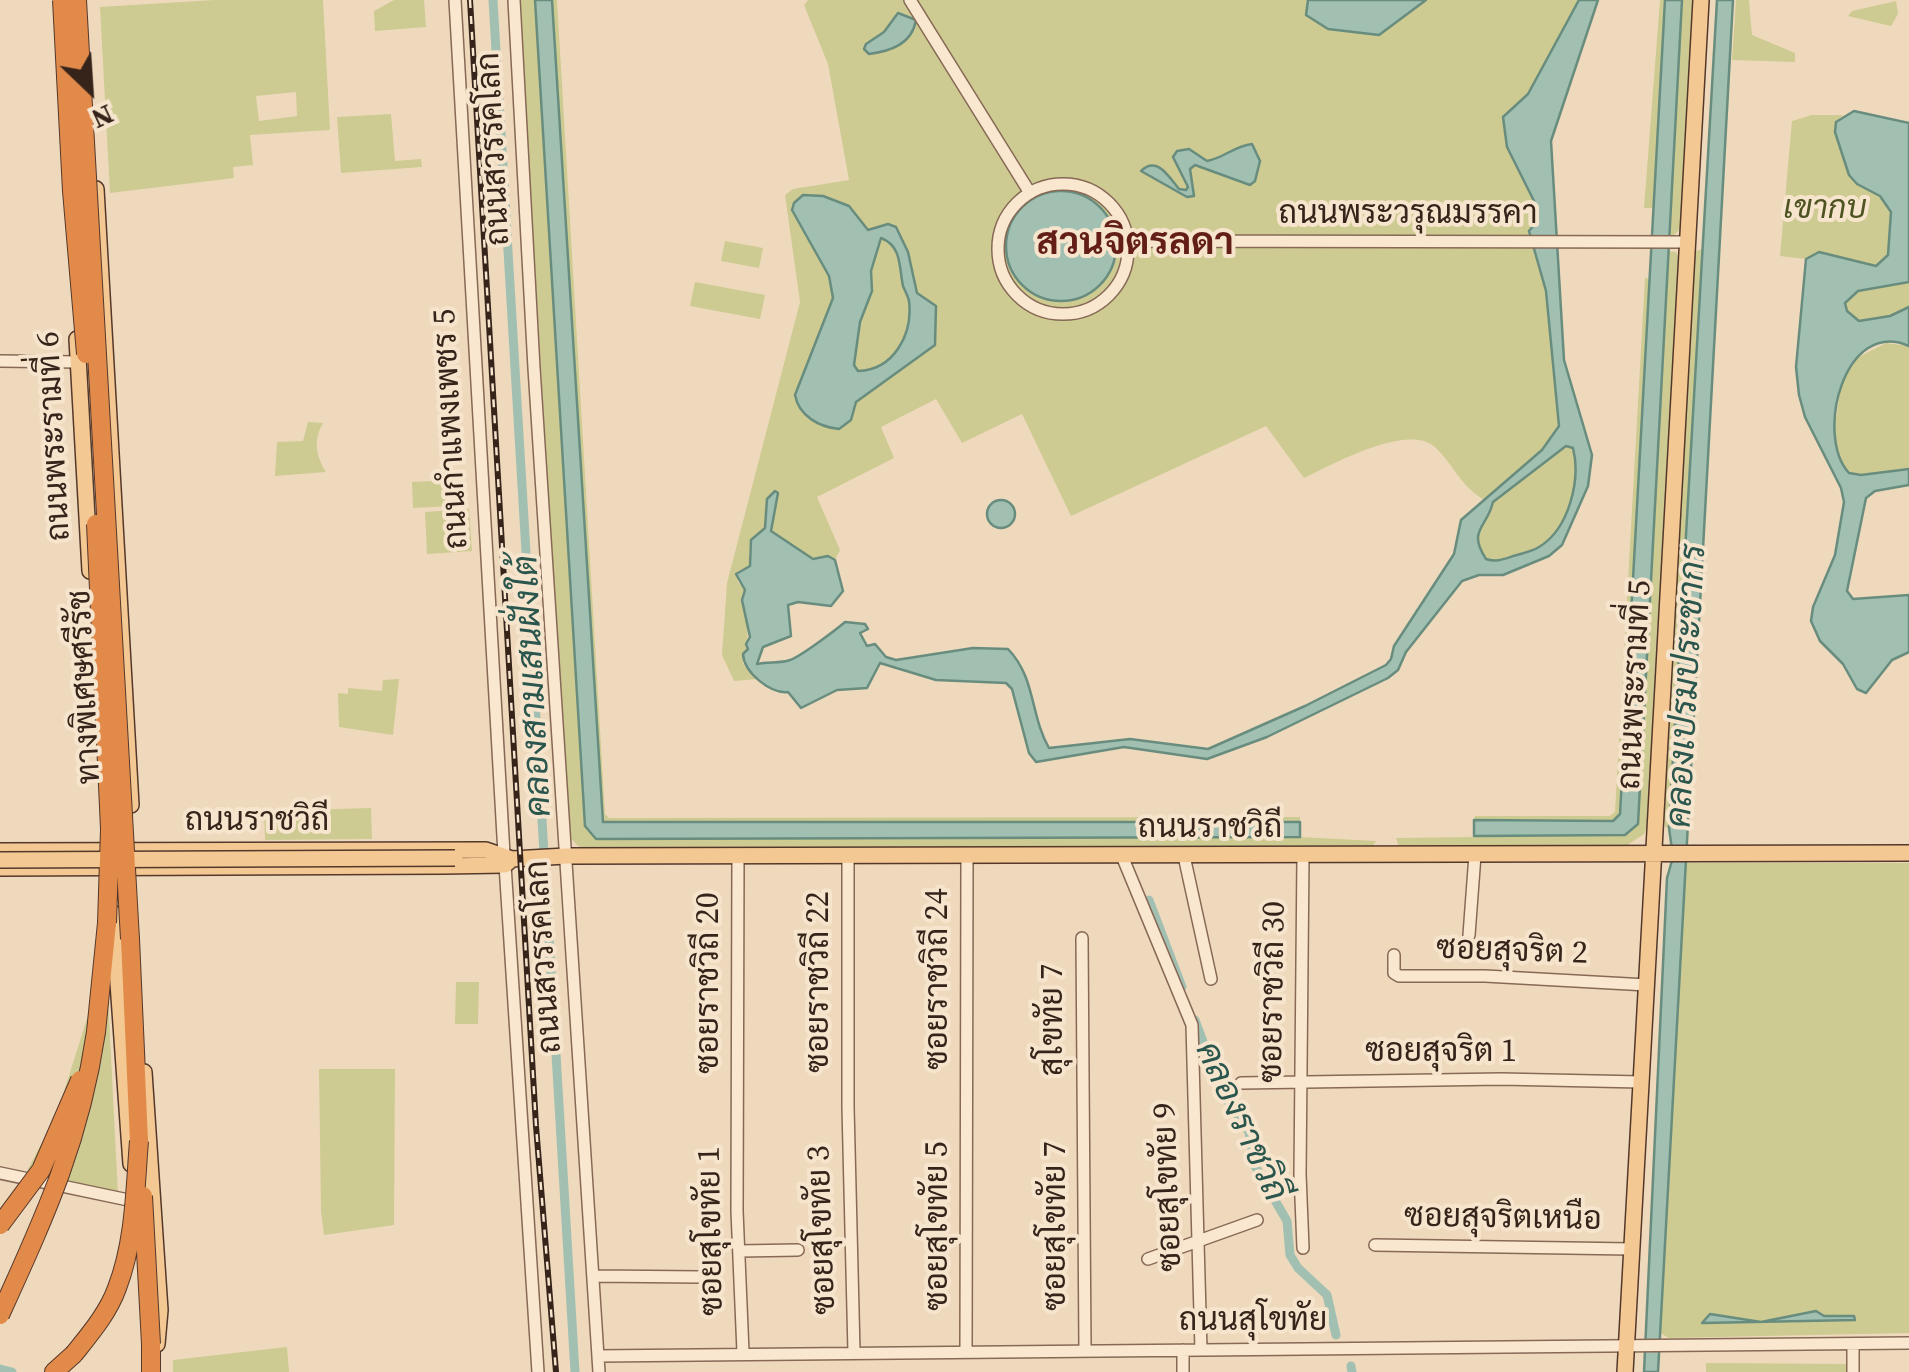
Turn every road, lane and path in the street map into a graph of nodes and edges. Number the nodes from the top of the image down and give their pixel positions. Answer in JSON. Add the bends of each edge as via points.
{"nodes":[{"id":1,"x":59,"y":0,"type":"edge"},
{"id":2,"x":81,"y":0,"type":"edge"},
{"id":3,"x":454,"y":0,"type":"edge"},
{"id":4,"x":514,"y":0,"type":"edge"},
{"id":5,"x":910,"y":0,"type":"edge"},
{"id":6,"x":1701,"y":0,"type":"edge"},
{"id":7,"x":90,"y":102,"type":"junction"},
{"id":8,"x":62,"y":104,"type":"junction"},
{"id":9,"x":1030,"y":193,"type":"junction"},
{"id":10,"x":1128,"y":241,"type":"junction"},
{"id":11,"x":1680,"y":243,"type":"junction"},
{"id":12,"x":0,"y":361,"type":"edge"},
{"id":13,"x":78,"y":362,"type":"junction"},
{"id":14,"x":120,"y":579,"type":"junction"},
{"id":15,"x":90,"y":580,"type":"junction"},
{"id":16,"x":122,"y":638,"type":"junction"},
{"id":17,"x":100,"y":730,"type":"junction"},
{"id":18,"x":108,"y":850,"type":"junction"},
{"id":19,"x":132,"y":850,"type":"junction"},
{"id":20,"x":171,"y":850,"type":"junction"},
{"id":21,"x":0,"y":851,"type":"edge"},
{"id":22,"x":1909,"y":854,"type":"edge"},
{"id":23,"x":1475,"y":855,"type":"junction"},
{"id":24,"x":738,"y":856,"type":"junction"},
{"id":25,"x":848,"y":856,"type":"junction"},
{"id":26,"x":967,"y":856,"type":"junction"},
{"id":27,"x":1122,"y":856,"type":"junction"},
{"id":28,"x":1184,"y":856,"type":"junction"},
{"id":29,"x":1304,"y":856,"type":"junction"},
{"id":30,"x":1654,"y":856,"type":"junction"},
{"id":31,"x":562,"y":857,"type":"junction"},
{"id":32,"x":504,"y":858,"type":"junction"},
{"id":33,"x":0,"y":860,"type":"edge"},
{"id":34,"x":0,"y":868,"type":"edge"},
{"id":35,"x":108,"y":868,"type":"junction"},
{"id":36,"x":172,"y":868,"type":"junction"},
{"id":37,"x":133,"y":869,"type":"junction"},
{"id":38,"x":1469,"y":936,"type":"dead end"},
{"id":39,"x":1082,"y":938,"type":"dead end"},
{"id":40,"x":1394,"y":954,"type":"dead end"},
{"id":41,"x":1211,"y":978,"type":"dead end"},
{"id":42,"x":1647,"y":986,"type":"junction"},
{"id":43,"x":96,"y":1032,"type":"junction"},
{"id":44,"x":1301,"y":1082,"type":"junction"},
{"id":45,"x":1641,"y":1082,"type":"junction"},
{"id":46,"x":1241,"y":1083,"type":"dead end"},
{"id":47,"x":1083,"y":1101,"type":"joint"},
{"id":48,"x":966,"y":1102,"type":"joint"},
{"id":49,"x":848,"y":1108,"type":"joint"},
{"id":50,"x":738,"y":1109,"type":"joint"},
{"id":51,"x":139,"y":1141,"type":"junction"},
{"id":52,"x":0,"y":1173,"type":"edge"},
{"id":53,"x":133,"y":1201,"type":"junction"},
{"id":54,"x":1257,"y":1220,"type":"dead end"},
{"id":55,"x":0,"y":1226,"type":"edge"},
{"id":56,"x":1198,"y":1242,"type":"junction"},
{"id":57,"x":1375,"y":1245,"type":"dead end"},
{"id":58,"x":1302,"y":1248,"type":"dead end"},
{"id":59,"x":1631,"y":1249,"type":"junction"},
{"id":60,"x":798,"y":1250,"type":"dead end"},
{"id":61,"x":739,"y":1251,"type":"junction"},
{"id":62,"x":1148,"y":1260,"type":"dead end"},
{"id":63,"x":592,"y":1276,"type":"junction"},
{"id":64,"x":702,"y":1277,"type":"dead end"},
{"id":65,"x":0,"y":1315,"type":"edge"},
{"id":66,"x":1909,"y":1342,"type":"edge"},
{"id":67,"x":1853,"y":1344,"type":"junction"},
{"id":68,"x":157,"y":1346,"type":"junction"},
{"id":69,"x":1626,"y":1347,"type":"junction"},
{"id":70,"x":1085,"y":1350,"type":"junction"},
{"id":71,"x":1183,"y":1350,"type":"junction"},
{"id":72,"x":1201,"y":1350,"type":"junction"},
{"id":73,"x":966,"y":1351,"type":"junction"},
{"id":74,"x":743,"y":1352,"type":"junction"},
{"id":75,"x":854,"y":1352,"type":"junction"},
{"id":76,"x":598,"y":1356,"type":"junction"},
{"id":77,"x":54,"y":1372,"type":"edge"},
{"id":78,"x":155,"y":1372,"type":"edge"},
{"id":79,"x":538,"y":1372,"type":"edge"},
{"id":80,"x":598,"y":1372,"type":"edge"},
{"id":81,"x":1183,"y":1372,"type":"edge"},
{"id":82,"x":1625,"y":1372,"type":"edge"},
{"id":83,"x":1853,"y":1372,"type":"edge"}],
"edges":[{"from":1,"to":8,"type":"main road","name":"ถนนพระรามที่ 6"},
{"from":1,"to":43,"type":"highway","name":"ทางพิเศษศรีรัช","bridge":true,"via":[[90,412],[110,829]]},
{"from":2,"to":7,"type":"main road","name":"ถนนพระรามที่ 6"},
{"from":2,"to":51,"type":"highway","name":"ทางพิเศษศรีรัช","bridge":true},
{"from":3,"to":32,"type":"street","name":"ถนนกำแพงเพชร 5"},
{"from":4,"to":31,"type":"street","name":"ถนนสวรรคโลก"},
{"from":5,"to":9,"type":"street"},
{"from":6,"to":11,"type":"main road","name":"ถนนพระรามที่ 5"},
{"from":7,"to":8,"type":"main road"},
{"from":7,"to":14,"type":"main road","name":"ถนนพระรามที่ 6"},
{"from":8,"to":13,"type":"main road","name":"ถนนพระรามที่ 6"},
{"from":9,"to":10,"type":"street","via":[[1062,184],[1095,192],[1120,215]]},
{"from":9,"to":10,"type":"street","via":[[1006,217],[998,250],[1007,282],[1032,306],[1065,314],[1097,304],[1121,279]]},
{"from":10,"to":11,"type":"street","name":"ถนนพระวรุณมรรคา"},
{"from":11,"to":30,"type":"main road","name":"ถนนพระรามที่ 5"},
{"from":12,"to":13,"type":"street"},
{"from":13,"to":15,"type":"main road","name":"ถนนพระรามที่ 6"},
{"from":14,"to":15,"type":"main road"},
{"from":14,"to":16,"type":"main road","name":"ถนนพระรามที่ 6"},
{"from":15,"to":17,"type":"main road","name":"ถนนพระรามที่ 6"},
{"from":16,"to":17,"type":"main road"},
{"from":16,"to":19,"type":"main road","name":"ถนนพระรามที่ 6"},
{"from":17,"to":18,"type":"main road","name":"ถนนพระรามที่ 6"},
{"from":18,"to":19,"type":"main road","name":"ถนนราชวิถี"},
{"from":18,"to":21,"type":"main road","name":"ถนนราชวิถี"},
{"from":18,"to":35,"type":"main road","name":"ถนนพระรามที่ 6"},
{"from":19,"to":20,"type":"main road","name":"ถนนราชวิถี"},
{"from":19,"to":37,"type":"main road","name":"ถนนพระรามที่ 6"},
{"from":20,"to":32,"type":"main road","name":"ถนนราชวิถี"},
{"from":20,"to":36,"type":"main road","via":[[166,857]]},
{"from":22,"to":30,"type":"main road","name":"ถนนราชวิถี"},
{"from":23,"to":29,"type":"main road","name":"ถนนราชวิถี"},
{"from":23,"to":30,"type":"main road","name":"ถนนราชวิถี"},
{"from":23,"to":38,"type":"street"},
{"from":24,"to":25,"type":"main road","name":"ถนนราชวิถี"},
{"from":24,"to":31,"type":"main road","name":"ถนนราชวิถี"},
{"from":24,"to":50,"type":"street","name":"ซอยราชวิถี 20"},
{"from":25,"to":26,"type":"main road","name":"ถนนราชวิถี"},
{"from":25,"to":49,"type":"street","name":"ซอยราชวิถี 22"},
{"from":26,"to":27,"type":"main road","name":"ถนนราชวิถี"},
{"from":26,"to":48,"type":"street","name":"ซอยราชวิถี 24"},
{"from":27,"to":28,"type":"main road","name":"ถนนราชวิถี"},
{"from":27,"to":56,"type":"street","name":"ซอยสุโขทัย 9","via":[[1192,1026]]},
{"from":28,"to":29,"type":"main road","name":"ถนนราชวิถี"},
{"from":28,"to":41,"type":"street"},
{"from":29,"to":44,"type":"street","name":"ซอยราชวิถี 30"},
{"from":30,"to":42,"type":"main road","name":"ถนนพระรามที่ 5"},
{"from":31,"to":32,"type":"main road","name":"ถนนราชวิถี"},
{"from":31,"to":63,"type":"street","name":"ถนนสวรรคโลก"},
{"from":32,"to":33,"type":"main road","bridge":true},
{"from":32,"to":36,"type":"main road","name":"ถนนราชวิถี"},
{"from":32,"to":79,"type":"street","name":"ถนนกำแพงเพชร 5"},
{"from":34,"to":35,"type":"main road","name":"ถนนราชวิถี"},
{"from":35,"to":37,"type":"main road","name":"ถนนราชวิถี"},
{"from":35,"to":53,"type":"main road","name":"ถนนพระรามที่ 6"},
{"from":36,"to":37,"type":"main road","name":"ถนนราชวิถี"},
{"from":37,"to":68,"type":"main road","name":"ถนนพระรามที่ 6"},
{"from":39,"to":47,"type":"street","name":"สุโขทัย 7"},
{"from":40,"to":42,"type":"street","name":"ซอยสุจริต 2","via":[[1399,976]]},
{"from":42,"to":45,"type":"main road","name":"ถนนพระรามที่ 5"},
{"from":43,"to":55,"type":"highway","bridge":true,"via":[[41,1170]]},
{"from":43,"to":65,"type":"highway","bridge":true,"via":[[70,1152]]},
{"from":44,"to":45,"type":"street","name":"ซอยสุจริต 1"},
{"from":44,"to":46,"type":"street","name":"ซอยสุจริต 1"},
{"from":44,"to":58,"type":"street","name":"ซอยราชวิถี 30"},
{"from":45,"to":59,"type":"main road","name":"ถนนพระรามที่ 5"},
{"from":47,"to":70,"type":"street","name":"ซอยสุโขทัย 7"},
{"from":48,"to":73,"type":"street","name":"ซอยสุโขทัย 5"},
{"from":49,"to":75,"type":"street","name":"ซอยสุโขทัย 3"},
{"from":50,"to":61,"type":"street","name":"ซอยสุโขทัย 1"},
{"from":51,"to":77,"type":"highway","bridge":true,"via":[[131,1240],[116,1291],[98,1324]]},
{"from":51,"to":78,"type":"highway","name":"ทางพิเศษศรีรัช","bridge":true},
{"from":52,"to":53,"type":"street"},
{"from":53,"to":68,"type":"main road","name":"ถนนพระรามที่ 6","via":[[144,1308]]},
{"from":54,"to":56,"type":"street"},
{"from":56,"to":62,"type":"street"},
{"from":56,"to":72,"type":"street","name":"ซอยสุโขทัย 9"},
{"from":57,"to":59,"type":"street","name":"ซอยสุจริตเหนือ"},
{"from":59,"to":69,"type":"main road","name":"ถนนพระรามที่ 5"},
{"from":60,"to":61,"type":"street"},
{"from":61,"to":74,"type":"street","name":"ซอยสุโขทัย 1"},
{"from":63,"to":64,"type":"street"},
{"from":63,"to":76,"type":"street","name":"ถนนสวรรคโลก"},
{"from":66,"to":67,"type":"street","name":"ถนนสุโขทัย"},
{"from":67,"to":69,"type":"street","name":"ถนนสุโขทัย"},
{"from":67,"to":83,"type":"street"},
{"from":68,"to":78,"type":"main road","name":"ถนนพระรามที่ 6"},
{"from":69,"to":72,"type":"street","name":"ถนนสุโขทัย"},
{"from":69,"to":82,"type":"main road","name":"ถนนพระรามที่ 5"},
{"from":70,"to":71,"type":"street","name":"ถนนสุโขทัย"},
{"from":70,"to":73,"type":"street","name":"ถนนสุโขทัย"},
{"from":71,"to":72,"type":"street","name":"ถนนสุโขทัย"},
{"from":71,"to":81,"type":"street"},
{"from":73,"to":75,"type":"street","name":"ถนนสุโขทัย"},
{"from":74,"to":75,"type":"street","name":"ถนนสุโขทัย"},
{"from":74,"to":76,"type":"street","name":"ถนนสุโขทัย"},
{"from":76,"to":80,"type":"street","name":"ถนนสวรรคโลก"}]}
